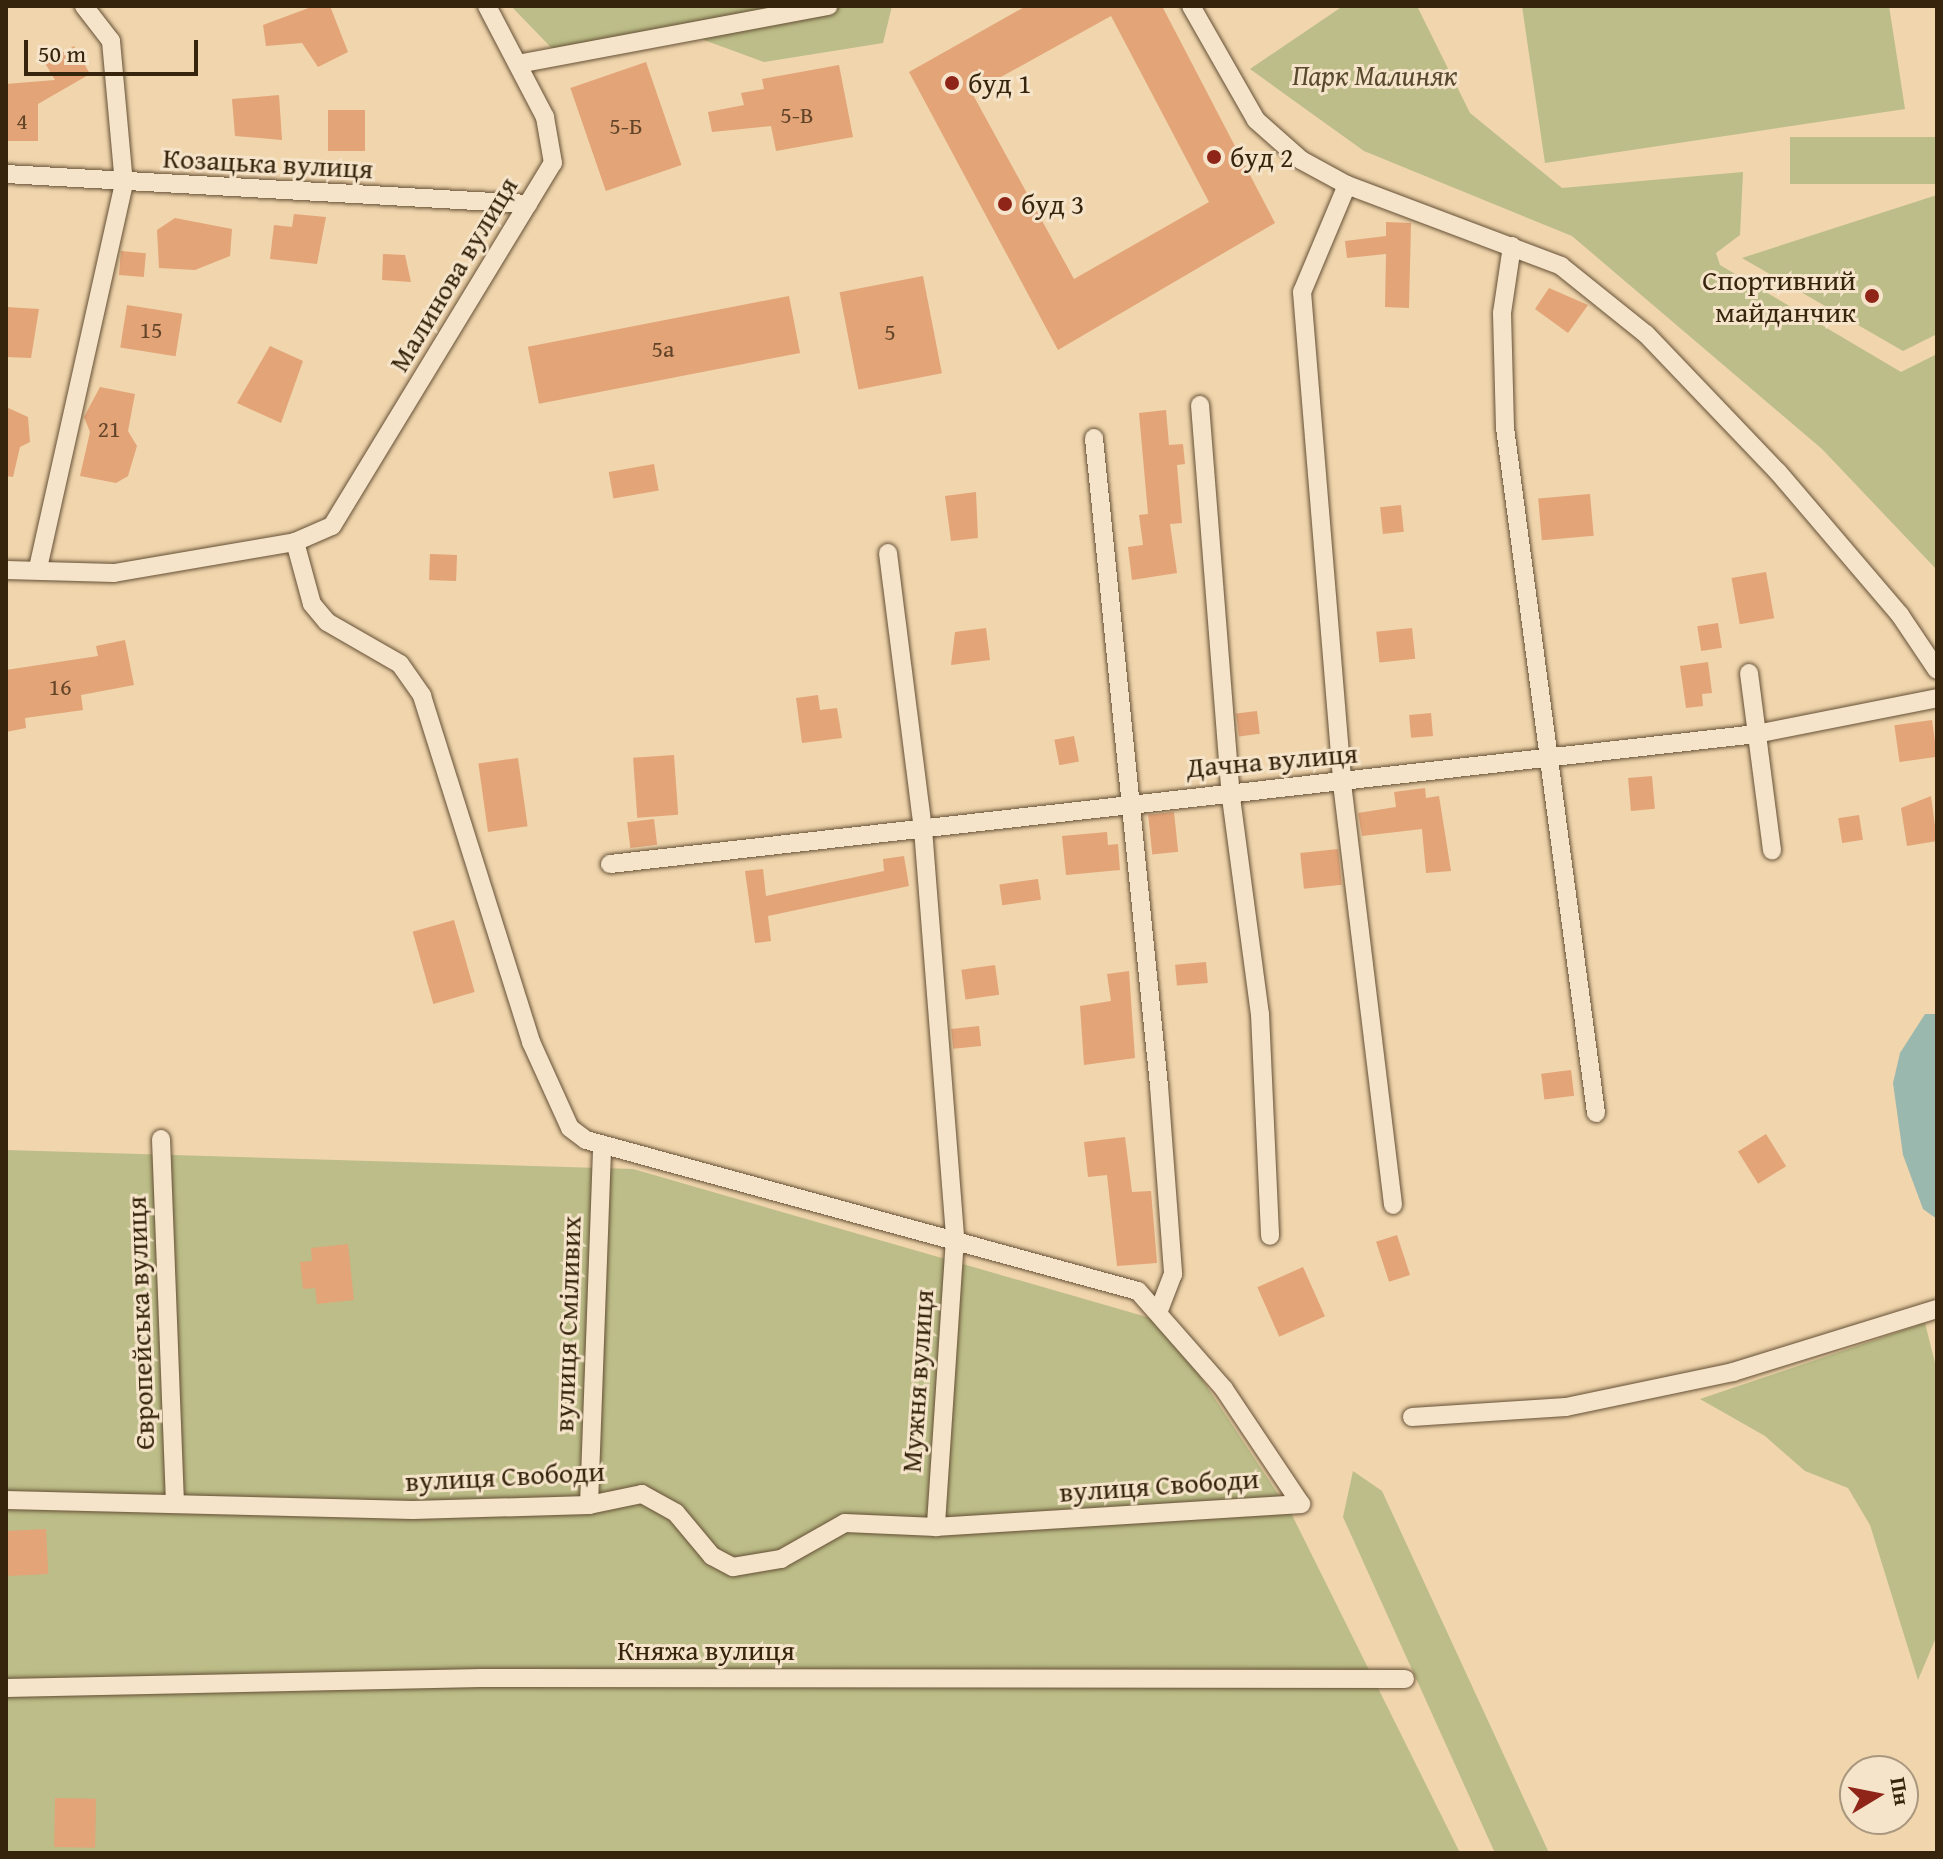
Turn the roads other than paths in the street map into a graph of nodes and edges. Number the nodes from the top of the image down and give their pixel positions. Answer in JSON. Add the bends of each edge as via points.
{"nodes":[{"id":1,"x":84,"y":6,"type":"edge"},
{"id":2,"x":487,"y":6,"type":"edge"},
{"id":3,"x":829,"y":6,"type":"edge"},
{"id":4,"x":1191,"y":6,"type":"edge"},
{"id":5,"x":518,"y":64,"type":"junction"},
{"id":6,"x":6,"y":174,"type":"edge"},
{"id":7,"x":124,"y":184,"type":"junction"},
{"id":8,"x":1347,"y":185,"type":"junction"},
{"id":9,"x":528,"y":204,"type":"junction"},
{"id":10,"x":1512,"y":246,"type":"junction"},
{"id":11,"x":1200,"y":405,"type":"dead end"},
{"id":12,"x":1094,"y":438,"type":"dead end"},
{"id":13,"x":295,"y":542,"type":"junction"},
{"id":14,"x":888,"y":553,"type":"dead end"},
{"id":15,"x":38,"y":568,"type":"junction"},
{"id":16,"x":6,"y":570,"type":"edge"},
{"id":17,"x":1937,"y":670,"type":"edge"},
{"id":18,"x":1749,"y":673,"type":"dead end"},
{"id":19,"x":1937,"y":698,"type":"edge"},
{"id":20,"x":1756,"y":734,"type":"junction"},
{"id":21,"x":1552,"y":757,"type":"junction"},
{"id":22,"x":1342,"y":783,"type":"junction"},
{"id":23,"x":1230,"y":790,"type":"junction"},
{"id":24,"x":1128,"y":804,"type":"junction"},
{"id":25,"x":923,"y":829,"type":"junction"},
{"id":26,"x":1772,"y":851,"type":"dead end"},
{"id":27,"x":610,"y":864,"type":"dead end"},
{"id":28,"x":1596,"y":1113,"type":"dead end"},
{"id":29,"x":161,"y":1139,"type":"dead end"},
{"id":30,"x":602,"y":1145,"type":"junction"},
{"id":31,"x":1393,"y":1205,"type":"dead end"},
{"id":32,"x":1270,"y":1236,"type":"dead end"},
{"id":33,"x":955,"y":1238,"type":"junction"},
{"id":34,"x":1937,"y":1309,"type":"edge"},
{"id":35,"x":1159,"y":1311,"type":"junction"},
{"id":36,"x":1412,"y":1417,"type":"dead end"},
{"id":37,"x":6,"y":1500,"type":"edge"},
{"id":38,"x":175,"y":1504,"type":"junction"},
{"id":39,"x":589,"y":1505,"type":"junction"},
{"id":40,"x":936,"y":1527,"type":"junction"},
{"id":41,"x":1405,"y":1679,"type":"dead end"},
{"id":42,"x":6,"y":1688,"type":"edge"}],
"edges":[{"from":1,"to":7,"type":"street","via":[[111,41]]},
{"from":2,"to":5,"type":"street","name":"Малинова вулиця"},
{"from":3,"to":5,"type":"street"},
{"from":4,"to":8,"type":"street","via":[[1256,120],[1301,160]]},
{"from":5,"to":9,"type":"street","name":"Малинова вулиця","via":[[545,117],[553,163]]},
{"from":6,"to":7,"type":"street","name":"Козацька вулиця"},
{"from":7,"to":9,"type":"street","name":"Козацька вулиця"},
{"from":7,"to":15,"type":"street"},
{"from":8,"to":10,"type":"street"},
{"from":8,"to":22,"type":"street","via":[[1302,292]]},
{"from":9,"to":13,"type":"street","name":"Малинова вулиця","via":[[332,526]]},
{"from":10,"to":17,"type":"street","via":[[1561,266],[1646,334],[1778,472],[1900,615]]},
{"from":10,"to":21,"type":"street","via":[[1502,313],[1505,428]]},
{"from":11,"to":23,"type":"street"},
{"from":12,"to":24,"type":"street"},
{"from":13,"to":15,"type":"street","name":"Малинова вулиця","via":[[114,573]]},
{"from":13,"to":30,"type":"street","via":[[312,604],[327,622],[400,664],[422,696],[548,1088],[570,1128]]},
{"from":14,"to":25,"type":"street","name":"Мужня вулиця"},
{"from":15,"to":16,"type":"street","name":"Малинова вулиця"},
{"from":18,"to":20,"type":"street"},
{"from":19,"to":20,"type":"street","name":"Дачна вулиця"},
{"from":20,"to":21,"type":"street","name":"Дачна вулиця"},
{"from":20,"to":26,"type":"street"},
{"from":21,"to":22,"type":"street","name":"Дачна вулиця"},
{"from":21,"to":28,"type":"street"},
{"from":22,"to":23,"type":"street","name":"Дачна вулиця"},
{"from":22,"to":31,"type":"street"},
{"from":23,"to":24,"type":"street","name":"Дачна вулиця"},
{"from":23,"to":32,"type":"street","via":[[1260,1014]]},
{"from":24,"to":25,"type":"street","name":"Дачна вулиця"},
{"from":24,"to":35,"type":"street","via":[[1173,1274]]},
{"from":25,"to":27,"type":"street","name":"Дачна вулиця"},
{"from":25,"to":33,"type":"street","name":"Мужня вулиця"},
{"from":29,"to":38,"type":"street","name":"Європейська вулиця"},
{"from":30,"to":33,"type":"street"},
{"from":30,"to":39,"type":"street","name":"вулиця Сміливих"},
{"from":33,"to":35,"type":"street","via":[[1111,1280],[1138,1291]]},
{"from":33,"to":40,"type":"street","name":"Мужня вулиця"},
{"from":34,"to":36,"type":"street","via":[[1733,1372],[1612,1397]]},
{"from":35,"to":40,"type":"street","name":"вулиця Свободи","via":[[1301,1504]]},
{"from":37,"to":38,"type":"street","name":"вулиця Свободи"},
{"from":38,"to":39,"type":"street","name":"вулиця Свободи"},
{"from":39,"to":40,"type":"street","name":"вулиця Свободи","via":[[642,1494],[676,1513],[712,1556],[733,1567],[781,1559],[845,1523]]},
{"from":41,"to":42,"type":"street","name":"Княжа вулиця","via":[[481,1678]]}]}
